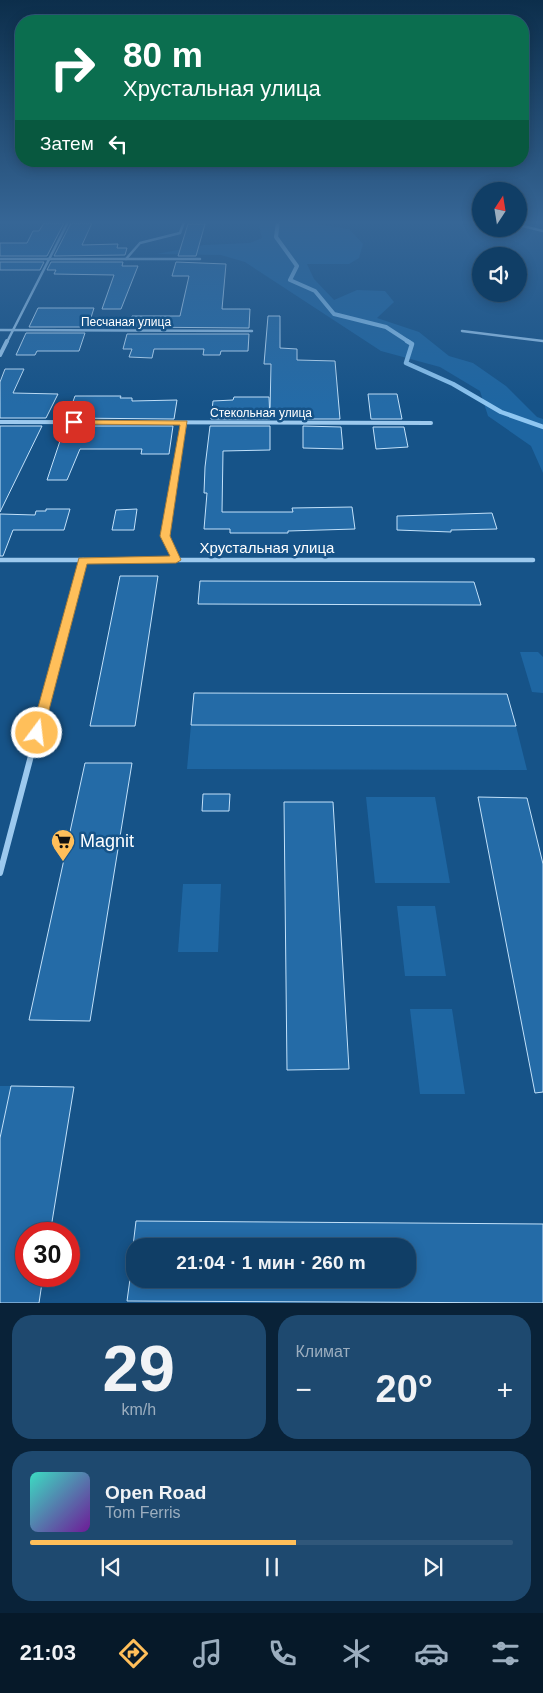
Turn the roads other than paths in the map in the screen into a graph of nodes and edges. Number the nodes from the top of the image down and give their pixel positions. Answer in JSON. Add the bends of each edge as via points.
{"nodes":[{"id":1,"x":36,"y":283,"type":"edge"},
{"id":2,"x":0,"y":330,"type":"edge"},
{"id":3,"x":12,"y":330,"type":"junction"},
{"id":4,"x":252,"y":331,"type":"dead end"},
{"id":5,"x":462,"y":331,"type":"dead end"},
{"id":6,"x":543,"y":341,"type":"edge"},
{"id":7,"x":0,"y":355,"type":"edge"},
{"id":8,"x":0,"y":422,"type":"edge"},
{"id":9,"x":184,"y":423,"type":"junction"},
{"id":10,"x":432,"y":423,"type":"dead end"},
{"id":11,"x":0,"y":560,"type":"edge"},
{"id":12,"x":83,"y":560,"type":"junction"},
{"id":13,"x":176,"y":560,"type":"junction"},
{"id":14,"x":533,"y":560,"type":"dead end"},
{"id":15,"x":0,"y":873,"type":"edge"}],
"edges":[{"from":1,"to":3,"type":"street"},
{"from":2,"to":3,"type":"street","name":"Песчаная улица"},
{"from":3,"to":4,"type":"street","name":"Песчаная улица"},
{"from":3,"to":7,"type":"street"},
{"from":5,"to":6,"type":"street"},
{"from":8,"to":9,"type":"street","name":"Стекольная улица"},
{"from":9,"to":10,"type":"street","name":"Стекольная улица"},
{"from":9,"to":13,"type":"street","via":[[165,536]]},
{"from":11,"to":12,"type":"street","name":"Хрустальная улица"},
{"from":12,"to":13,"type":"street","name":"Хрустальная улица"},
{"from":12,"to":15,"type":"street"},
{"from":13,"to":14,"type":"street","name":"Хрустальная улица"}]}
